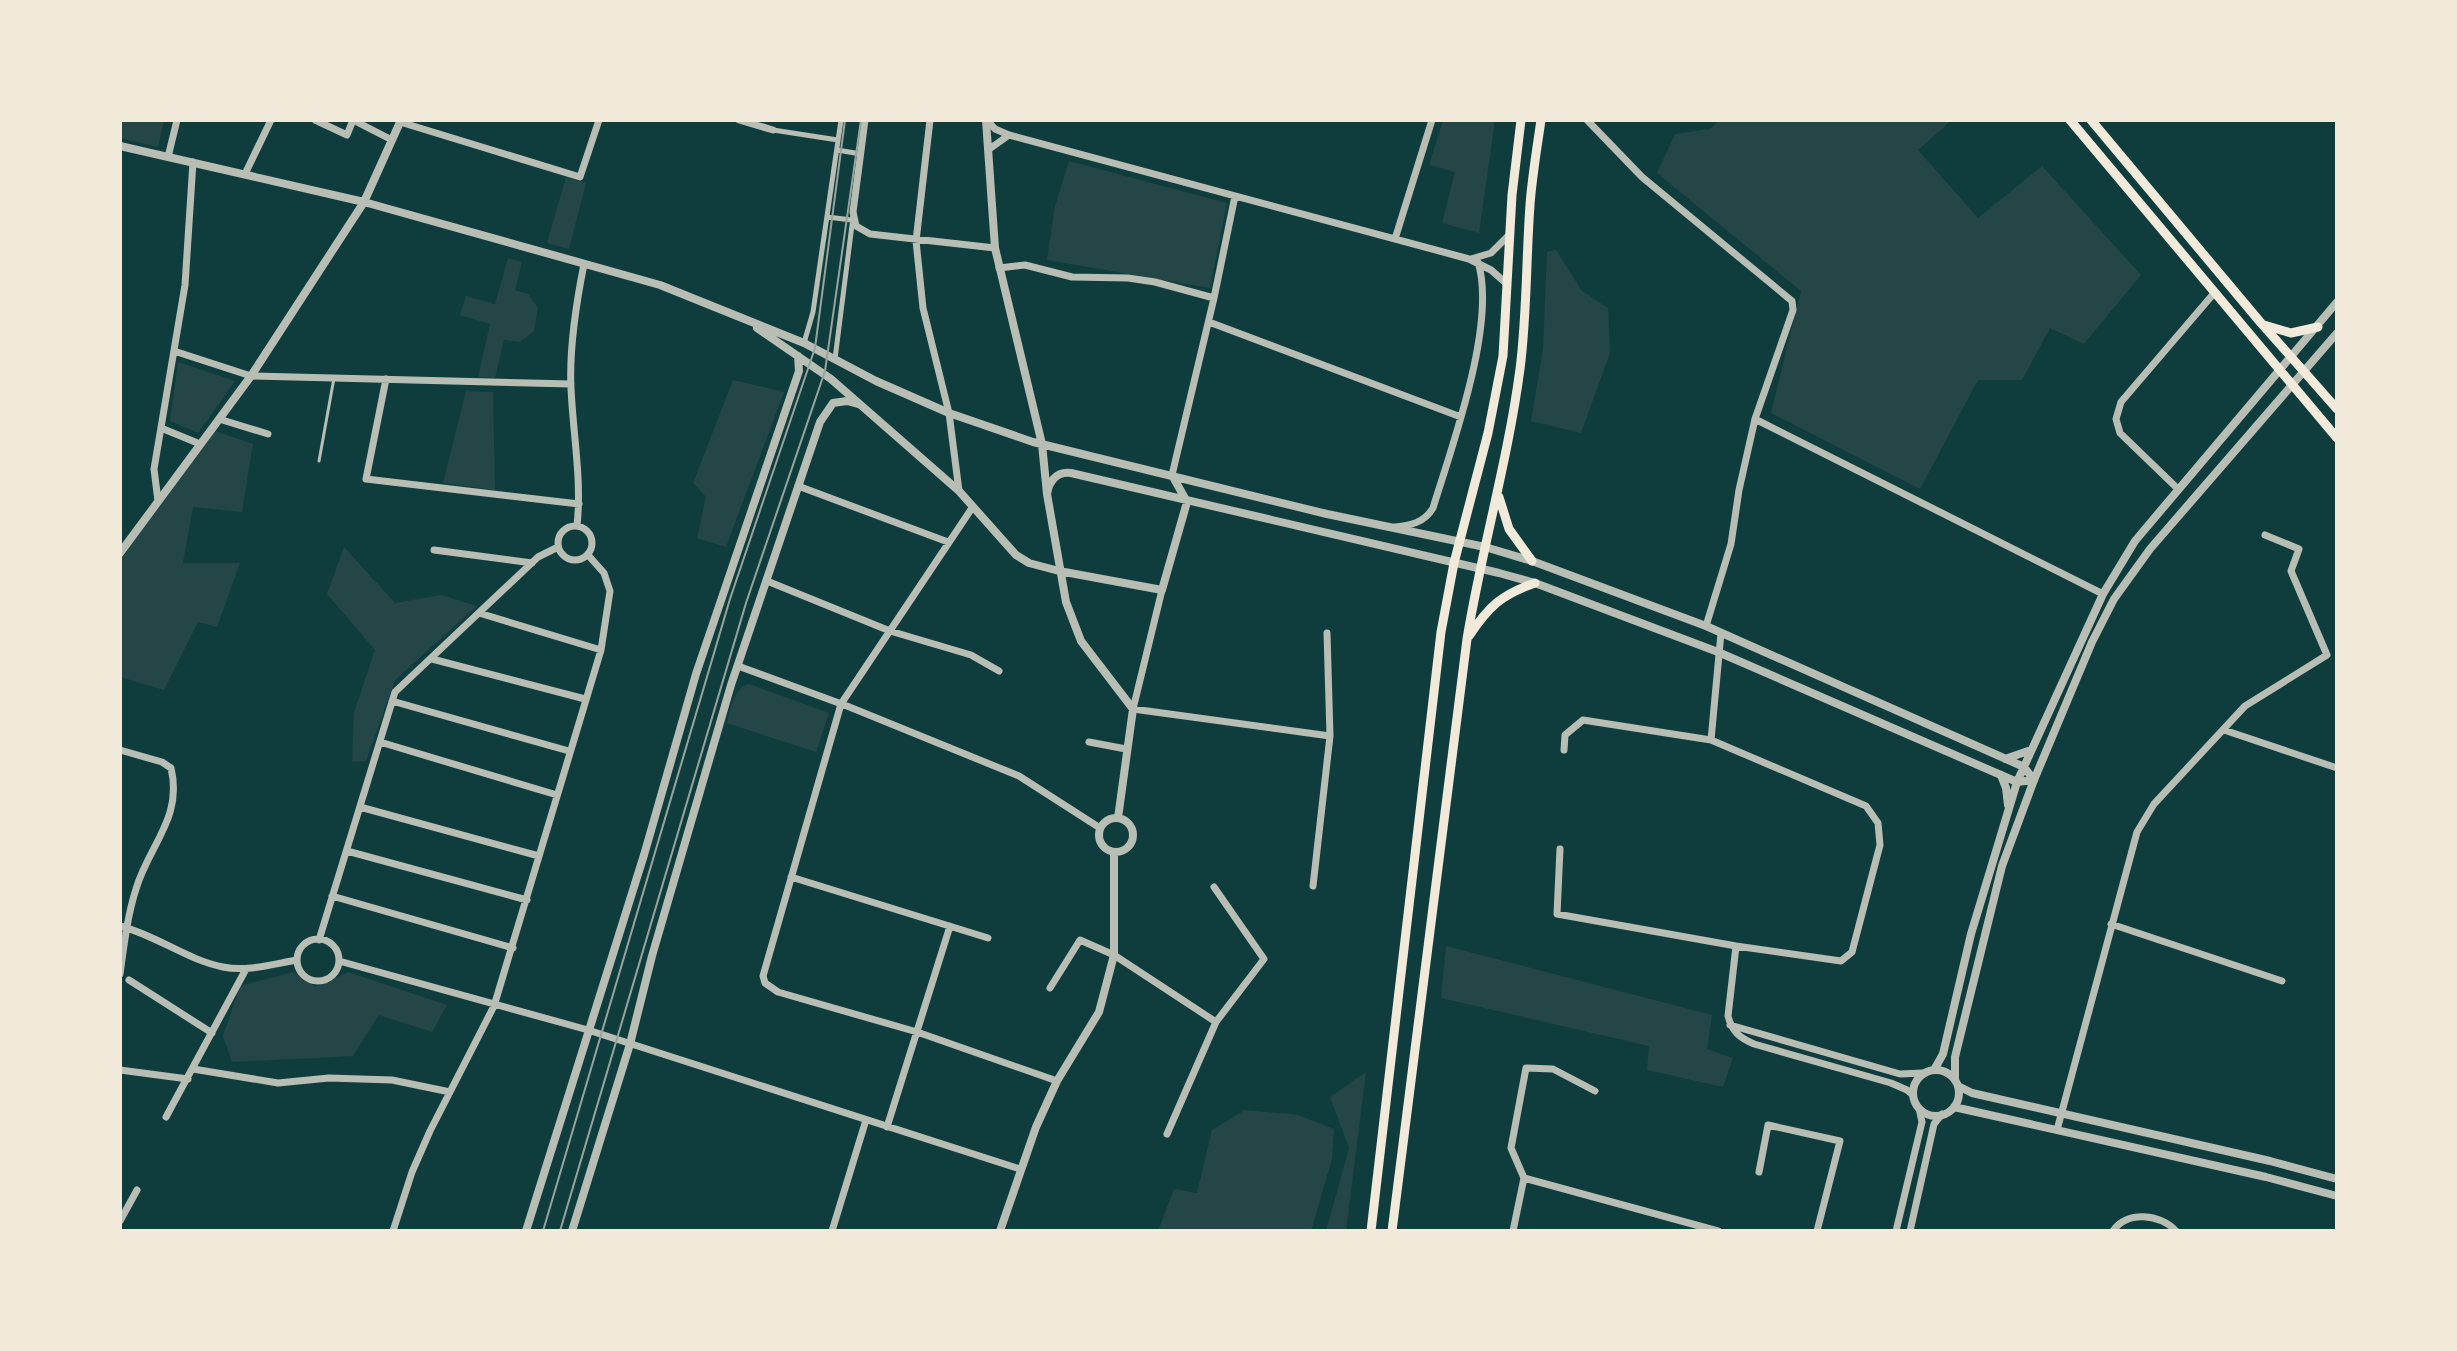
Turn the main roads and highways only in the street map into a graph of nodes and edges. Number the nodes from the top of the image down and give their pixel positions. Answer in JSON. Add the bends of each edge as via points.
{"nodes":[{"id":1,"x":1521,"y":120,"type":"edge"},
{"id":2,"x":1541,"y":120,"type":"edge"},
{"id":3,"x":2070,"y":120,"type":"edge"},
{"id":4,"x":2091,"y":120,"type":"edge"},
{"id":5,"x":2261,"y":323,"type":"junction"},
{"id":6,"x":2318,"y":327,"type":"road end"},
{"id":7,"x":2337,"y":409,"type":"edge"},
{"id":8,"x":2337,"y":438,"type":"edge"},
{"id":9,"x":1498,"y":492,"type":"junction"},
{"id":10,"x":1532,"y":561,"type":"road end"},
{"id":11,"x":1535,"y":583,"type":"road end"},
{"id":12,"x":1467,"y":639,"type":"junction"},
{"id":13,"x":1371,"y":1231,"type":"edge"},
{"id":14,"x":1392,"y":1231,"type":"edge"}],
"edges":[{"from":1,"to":13,"type":"main road","via":[[1503,356],[1441,632]]},
{"from":2,"to":9,"type":"main road","via":[[1520,368]]},
{"from":3,"to":8,"type":"main road"},
{"from":4,"to":5,"type":"main road"},
{"from":5,"to":6,"type":"main road","via":[[2291,333]]},
{"from":5,"to":7,"type":"main road"},
{"from":9,"to":10,"type":"main road","via":[[1509,529]]},
{"from":9,"to":12,"type":"main road"},
{"from":11,"to":12,"type":"main road","via":[[1496,601]]},
{"from":12,"to":14,"type":"main road"}]}
